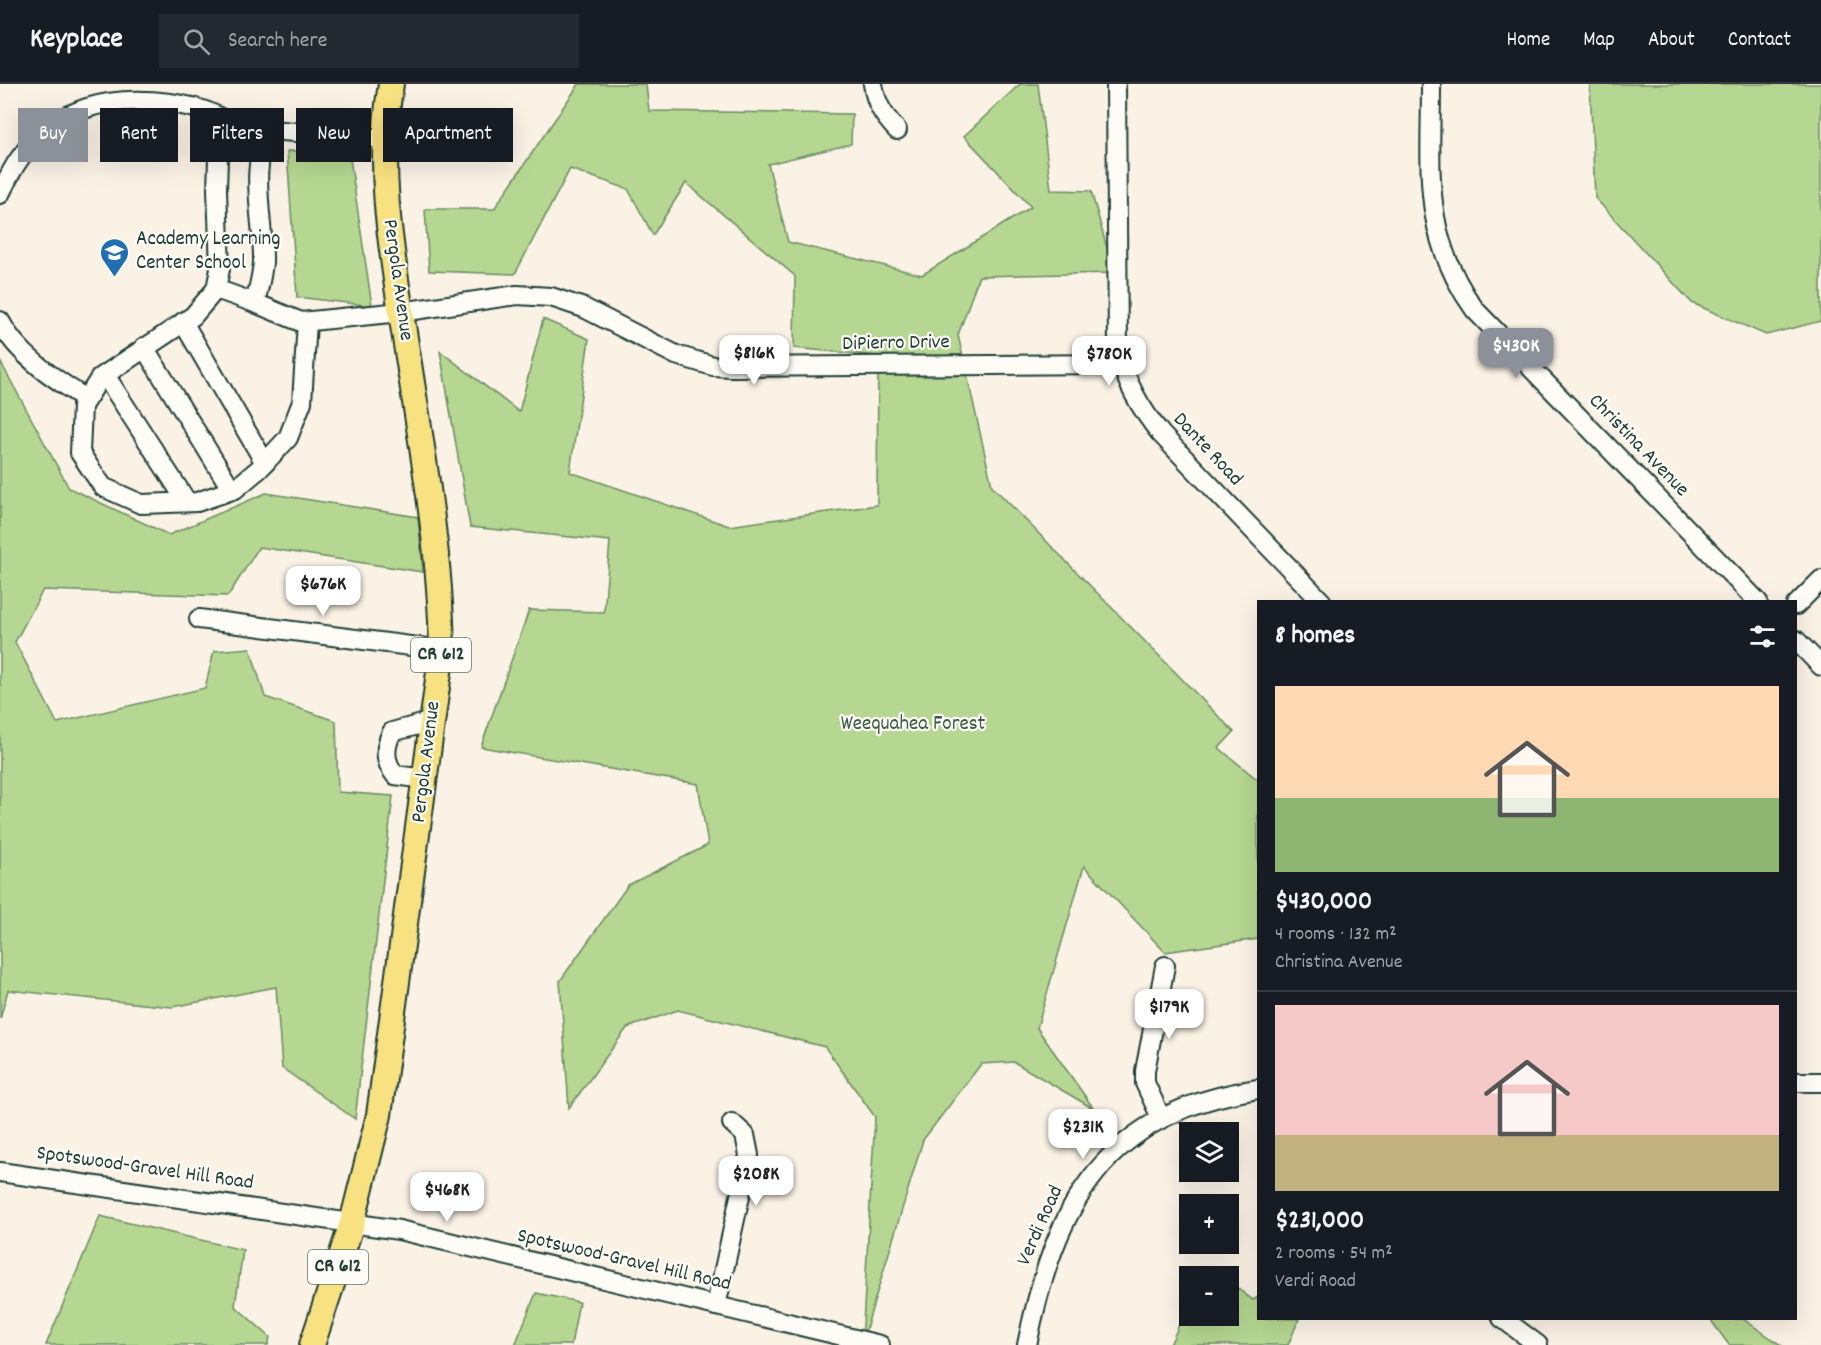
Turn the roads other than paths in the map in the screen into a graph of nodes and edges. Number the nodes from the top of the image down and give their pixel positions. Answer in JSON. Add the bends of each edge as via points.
{"nodes":[{"id":1,"x":391,"y":84,"type":"edge"},
{"id":2,"x":873,"y":84,"type":"edge"},
{"id":3,"x":1116,"y":84,"type":"edge"},
{"id":4,"x":1431,"y":84,"type":"edge"},
{"id":5,"x":191,"y":108,"type":"edge"},
{"id":6,"x":389,"y":108,"type":"edge"},
{"id":7,"x":897,"y":130,"type":"dead end"},
{"id":8,"x":284,"y":131,"type":"edge"},
{"id":9,"x":383,"y":139,"type":"edge"},
{"id":10,"x":218,"y":162,"type":"edge"},
{"id":11,"x":259,"y":162,"type":"edge"},
{"id":12,"x":387,"y":162,"type":"edge"},
{"id":13,"x":0,"y":194,"type":"edge"},
{"id":14,"x":216,"y":289,"type":"junction"},
{"id":15,"x":255,"y":303,"type":"junction"},
{"id":16,"x":401,"y":312,"type":"junction"},
{"id":17,"x":0,"y":321,"type":"edge"},
{"id":18,"x":183,"y":322,"type":"junction"},
{"id":19,"x":308,"y":322,"type":"junction"},
{"id":20,"x":144,"y":347,"type":"junction"},
{"id":21,"x":1121,"y":364,"type":"junction"},
{"id":22,"x":105,"y":375,"type":"junction"},
{"id":23,"x":86,"y":399,"type":"junction"},
{"id":24,"x":264,"y":463,"type":"junction"},
{"id":25,"x":231,"y":490,"type":"junction"},
{"id":26,"x":187,"y":502,"type":"junction"},
{"id":27,"x":1821,"y":580,"type":"edge"},
{"id":28,"x":1320,"y":600,"type":"edge"},
{"id":29,"x":1756,"y":600,"type":"edge"},
{"id":30,"x":1797,"y":604,"type":"edge"},
{"id":31,"x":199,"y":619,"type":"dead end"},
{"id":32,"x":1797,"y":641,"type":"edge"},
{"id":33,"x":442,"y":650,"type":"junction"},
{"id":34,"x":1821,"y":666,"type":"edge"},
{"id":35,"x":433,"y":721,"type":"junction"},
{"id":36,"x":425,"y":778,"type":"junction"},
{"id":37,"x":1165,"y":966,"type":"dead end"},
{"id":38,"x":1797,"y":1082,"type":"edge"},
{"id":39,"x":1821,"y":1082,"type":"edge"},
{"id":40,"x":1257,"y":1089,"type":"edge"},
{"id":41,"x":1161,"y":1118,"type":"junction"},
{"id":42,"x":732,"y":1123,"type":"dead end"},
{"id":43,"x":0,"y":1172,"type":"edge"},
{"id":44,"x":352,"y":1223,"type":"junction"},
{"id":45,"x":716,"y":1306,"type":"junction"},
{"id":46,"x":1505,"y":1320,"type":"edge"},
{"id":47,"x":835,"y":1340,"type":"edge"},
{"id":48,"x":312,"y":1345,"type":"edge"},
{"id":49,"x":880,"y":1345,"type":"edge"},
{"id":50,"x":1027,"y":1345,"type":"edge"},
{"id":51,"x":1538,"y":1345,"type":"edge"}],
"edges":[{"from":1,"to":6,"type":"main road","name":"Pergola Avenue","number":"CR 612"},
{"from":2,"to":7,"type":"street","via":[[875,100]]},
{"from":3,"to":21,"type":"street","name":"Dante Road"},
{"from":4,"to":29,"type":"street","name":"Christina Avenue","via":[[1431,195],[1439,241],[1453,278],[1475,310]]},
{"from":5,"to":13,"type":"street","via":[[148,100],[112,100],[91,105],[58,122],[34,144],[20,158]]},
{"from":8,"to":9,"type":"street"},
{"from":10,"to":14,"type":"street","via":[[220,269]]},
{"from":11,"to":15,"type":"street","via":[[263,264]]},
{"from":12,"to":16,"type":"main road","name":"Pergola Avenue","number":"CR 612","via":[[388,228]]},
{"from":14,"to":15,"type":"street"},
{"from":14,"to":18,"type":"street"},
{"from":15,"to":19,"type":"street"},
{"from":16,"to":19,"type":"street","name":"DiPierro Drive"},
{"from":16,"to":21,"type":"street","name":"DiPierro Drive","via":[[517,295],[551,297],[584,308],[676,355],[713,366]]},
{"from":16,"to":33,"type":"main road","name":"Pergola Avenue","number":"CR 612","via":[[434,524]]},
{"from":17,"to":23,"type":"street","via":[[8,336],[52,377]]},
{"from":18,"to":20,"type":"street"},
{"from":18,"to":24,"type":"street"},
{"from":19,"to":24,"type":"street","via":[[302,402],[288,438]]},
{"from":20,"to":22,"type":"street"},
{"from":20,"to":25,"type":"street"},
{"from":21,"to":28,"type":"street","name":"Dante Road","via":[[1134,396],[1161,434]]},
{"from":22,"to":23,"type":"street"},
{"from":22,"to":26,"type":"street"},
{"from":23,"to":26,"type":"street","via":[[82,406],[80,453],[103,487],[141,504]]},
{"from":24,"to":25,"type":"street"},
{"from":25,"to":26,"type":"street"},
{"from":27,"to":30,"type":"street"},
{"from":31,"to":33,"type":"street"},
{"from":32,"to":34,"type":"street"},
{"from":33,"to":35,"type":"main road","name":"Pergola Avenue","number":"CR 612"},
{"from":35,"to":36,"type":"main road","name":"Pergola Avenue","number":"CR 612"},
{"from":35,"to":36,"type":"street","via":[[392,732],[387,743],[388,765],[395,775]]},
{"from":36,"to":44,"type":"main road","name":"Pergola Avenue","number":"CR 612","via":[[379,1115]]},
{"from":37,"to":41,"type":"street","via":[[1145,1071]]},
{"from":38,"to":39,"type":"street"},
{"from":40,"to":41,"type":"street","name":"Verdi Road","via":[[1210,1098]]},
{"from":41,"to":50,"type":"street","name":"Verdi Road","via":[[1104,1163],[1066,1215],[1045,1267]]},
{"from":42,"to":45,"type":"street","via":[[744,1135],[749,1155]]},
{"from":43,"to":44,"type":"street","name":"Spotswood-Gravel Hill Road"},
{"from":44,"to":45,"type":"street","name":"Spotswood-Gravel Hill Road","via":[[399,1230]]},
{"from":44,"to":48,"type":"main road","number":"CR 612"},
{"from":45,"to":47,"type":"street","name":"Spotswood-Gravel Hill Road"},
{"from":46,"to":51,"type":"street"},
{"from":47,"to":49,"type":"street","name":"Spotswood-Gravel Hill Road"}]}
